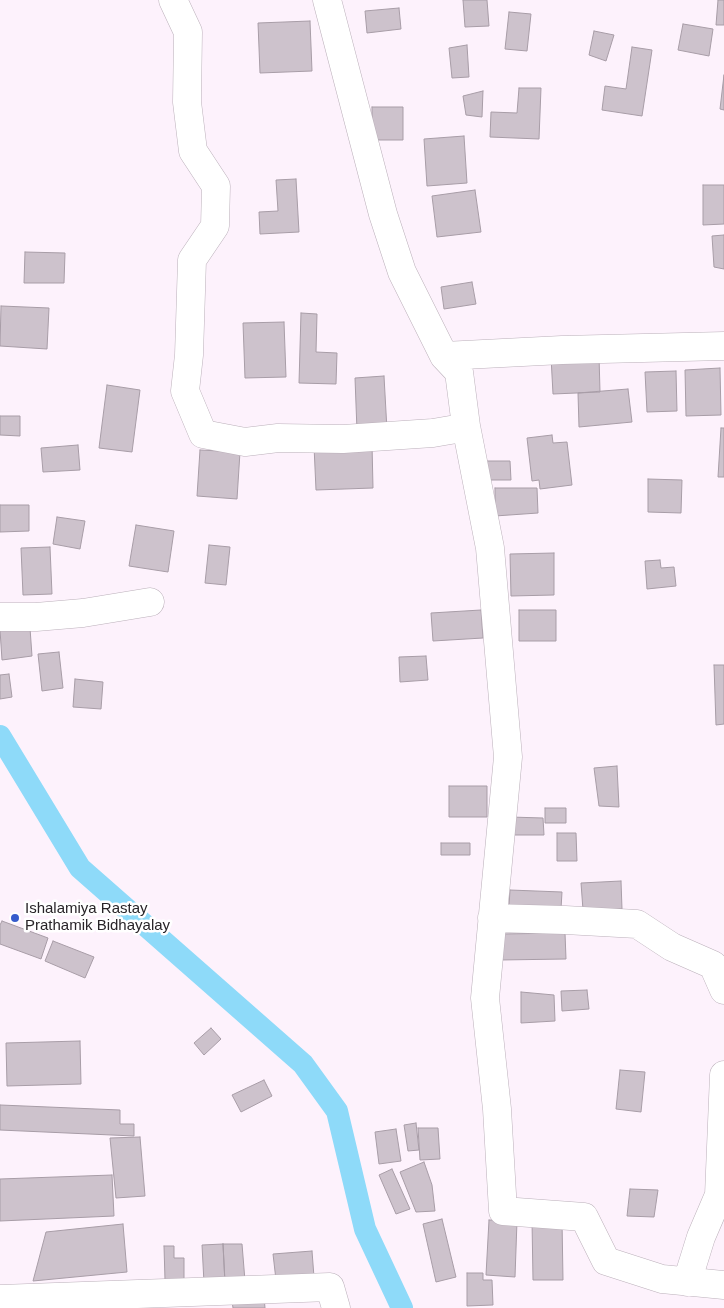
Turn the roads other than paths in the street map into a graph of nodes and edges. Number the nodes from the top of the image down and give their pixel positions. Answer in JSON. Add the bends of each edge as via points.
{"nodes":[{"id":1,"x":173,"y":0,"type":"edge"},
{"id":2,"x":327,"y":0,"type":"edge"},
{"id":3,"x":724,"y":346,"type":"edge"},
{"id":4,"x":444,"y":356,"type":"junction"},
{"id":5,"x":466,"y":426,"type":"junction"},
{"id":6,"x":150,"y":602,"type":"dead end"},
{"id":7,"x":0,"y":617,"type":"edge"},
{"id":8,"x":492,"y":918,"type":"junction"},
{"id":9,"x":724,"y":990,"type":"edge"},
{"id":10,"x":724,"y":1075,"type":"edge"},
{"id":11,"x":687,"y":1282,"type":"junction"},
{"id":12,"x":724,"y":1285,"type":"edge"},
{"id":13,"x":0,"y":1299,"type":"edge"},
{"id":14,"x":336,"y":1308,"type":"edge"}],
"edges":[{"from":1,"to":5,"type":"street","via":[[188,32],[187,102],[193,151],[216,186],[215,226],[192,260],[185,391],[202,434],[245,442],[433,433]]},
{"from":2,"to":4,"type":"street","via":[[383,214],[402,272]]},
{"from":3,"to":4,"type":"street"},
{"from":4,"to":5,"type":"street","via":[[459,372]]},
{"from":5,"to":8,"type":"street","via":[[490,548],[508,757]]},
{"from":6,"to":7,"type":"street","via":[[83,613]]},
{"from":8,"to":9,"type":"street","via":[[637,924],[672,948],[713,965]]},
{"from":8,"to":11,"type":"street","via":[[485,998],[497,1109],[503,1211],[584,1217],[606,1262],[662,1279]]},
{"from":10,"to":11,"type":"street","via":[[719,1195]]},
{"from":11,"to":12,"type":"street"},
{"from":13,"to":14,"type":"street","via":[[330,1287]]}]}
